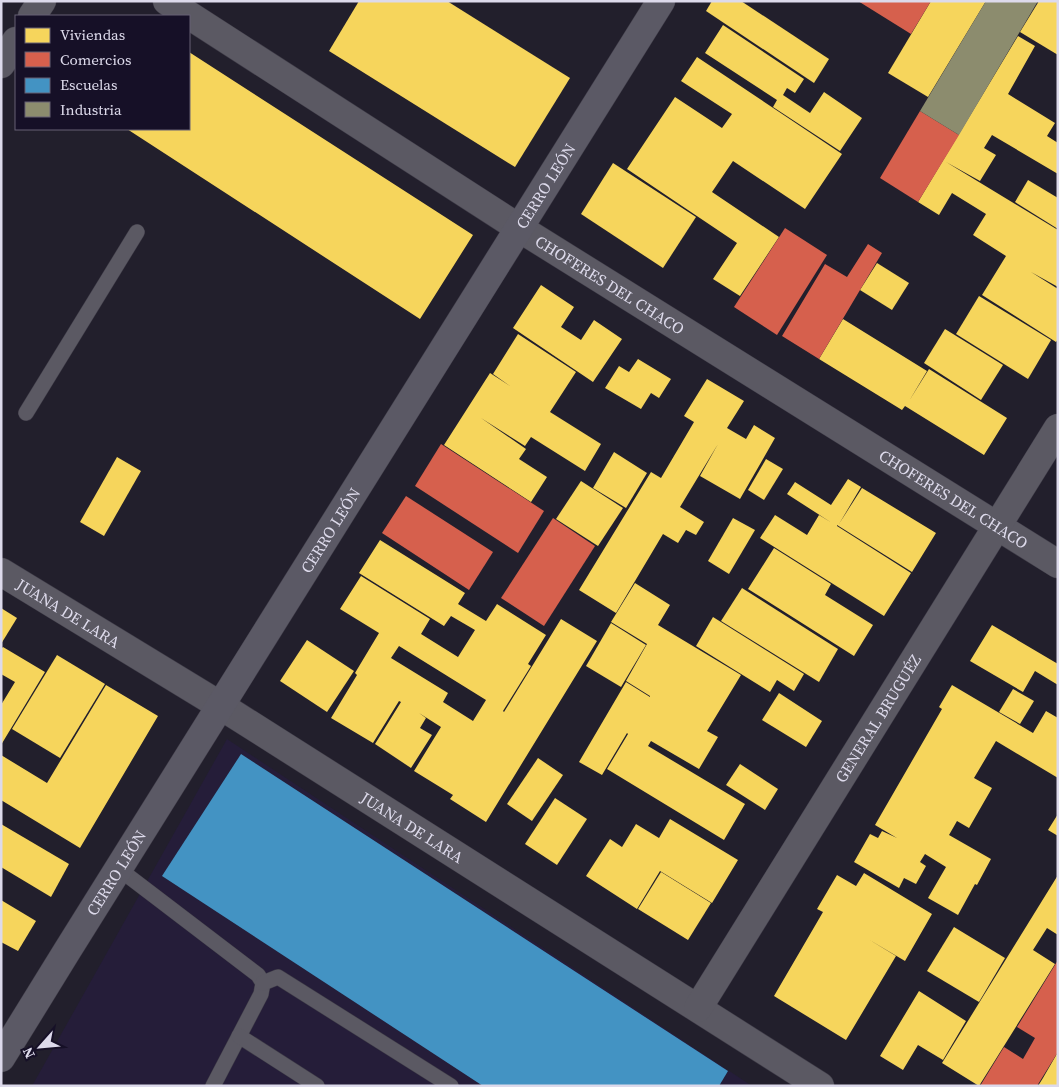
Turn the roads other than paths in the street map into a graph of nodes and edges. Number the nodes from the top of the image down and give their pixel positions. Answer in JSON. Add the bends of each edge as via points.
{"nodes":[{"id":1,"x":42,"y":1,"type":"edge"},
{"id":2,"x":167,"y":1,"type":"edge"},
{"id":3,"x":661,"y":1,"type":"edge"},
{"id":4,"x":33,"y":15,"type":"edge"},
{"id":5,"x":189,"y":15,"type":"edge"},
{"id":6,"x":190,"y":16,"type":"edge"},
{"id":7,"x":15,"y":43,"type":"edge"},
{"id":8,"x":1,"y":64,"type":"edge"},
{"id":9,"x":519,"y":228,"type":"junction"},
{"id":10,"x":137,"y":232,"type":"dead end"},
{"id":11,"x":26,"y":413,"type":"dead end"},
{"id":12,"x":1058,"y":428,"type":"edge"},
{"id":13,"x":997,"y":527,"type":"junction"},
{"id":14,"x":1058,"y":564,"type":"edge"},
{"id":15,"x":1,"y":572,"type":"edge"},
{"id":16,"x":221,"y":706,"type":"junction"},
{"id":17,"x":119,"y":869,"type":"junction"},
{"id":18,"x":263,"y":983,"type":"junction"},
{"id":19,"x":698,"y":1008,"type":"junction"},
{"id":20,"x":239,"y":1036,"type":"junction"},
{"id":21,"x":1,"y":1058,"type":"edge"},
{"id":22,"x":213,"y":1086,"type":"edge"},
{"id":23,"x":317,"y":1086,"type":"edge"},
{"id":24,"x":451,"y":1086,"type":"edge"},
{"id":25,"x":820,"y":1086,"type":"edge"}],
"edges":[{"from":1,"to":4,"type":"street"},
{"from":2,"to":5,"type":"street","name":"CHOFERES DEL CHACO"},
{"from":3,"to":9,"type":"street","name":"CERRO LEÓN"},
{"from":6,"to":9,"type":"street","name":"CHOFERES DEL CHACO"},
{"from":7,"to":8,"type":"street"},
{"from":9,"to":13,"type":"street","name":"CHOFERES DEL CHACO"},
{"from":9,"to":16,"type":"street","name":"CERRO LEÓN"},
{"from":10,"to":11,"type":"lane"},
{"from":12,"to":13,"type":"street","name":"GENERAL BRUGUÉZ"},
{"from":13,"to":14,"type":"street","name":"CHOFERES DEL CHACO"},
{"from":13,"to":19,"type":"street","name":"GENERAL BRUGUÉZ"},
{"from":15,"to":16,"type":"street","name":"JUANA DE LARA"},
{"from":16,"to":17,"type":"street","name":"CERRO LEÓN"},
{"from":16,"to":19,"type":"street","name":"JUANA DE LARA"},
{"from":17,"to":18,"type":"lane","via":[[258,975]]},
{"from":17,"to":21,"type":"street","name":"CERRO LEÓN"},
{"from":18,"to":20,"type":"lane","via":[[261,994]]},
{"from":18,"to":24,"type":"lane","via":[[278,977]]},
{"from":19,"to":25,"type":"street","name":"JUANA DE LARA"},
{"from":20,"to":22,"type":"lane"},
{"from":20,"to":23,"type":"lane"}]}
